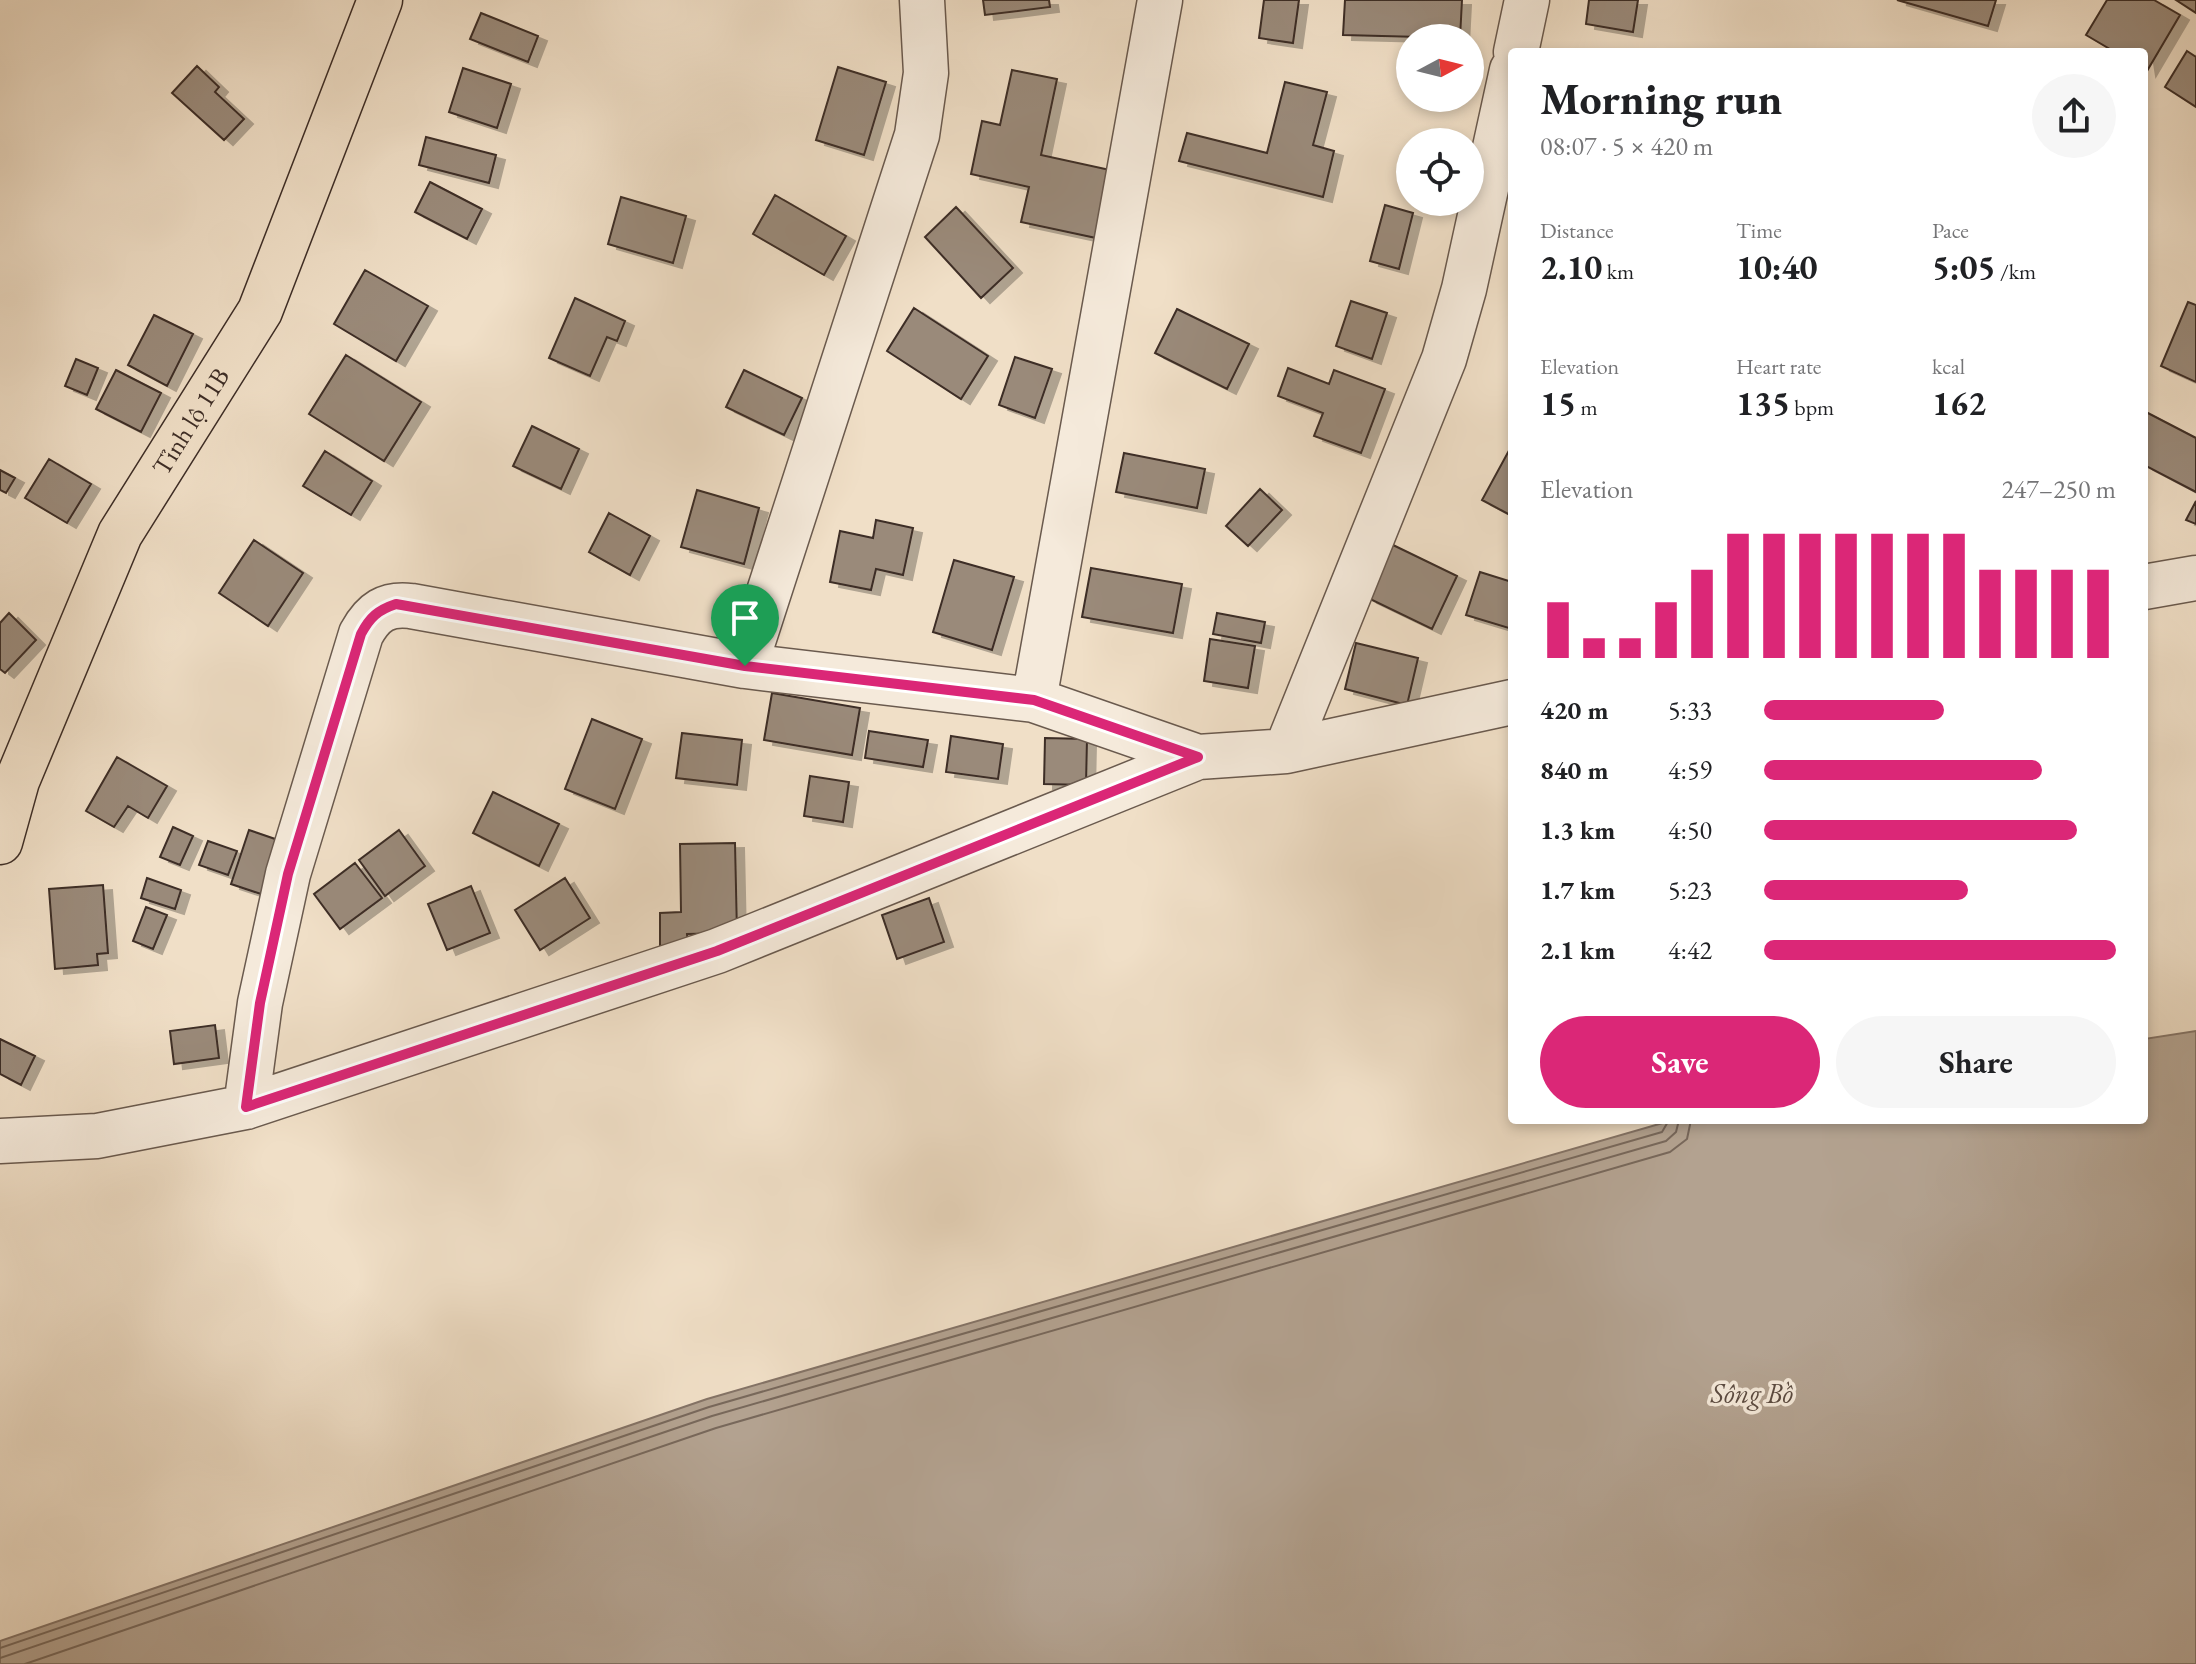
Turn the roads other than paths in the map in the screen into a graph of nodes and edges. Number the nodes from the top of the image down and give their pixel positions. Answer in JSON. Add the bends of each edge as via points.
{"nodes":[{"id":1,"x":380,"y":0,"type":"edge"},
{"id":2,"x":922,"y":0,"type":"edge"},
{"id":3,"x":1160,"y":0,"type":"edge"},
{"id":4,"x":1527,"y":0,"type":"edge"},
{"id":5,"x":1517,"y":48,"type":"edge"},
{"id":6,"x":1508,"y":88,"type":"edge"},
{"id":7,"x":2196,"y":578,"type":"edge"},
{"id":8,"x":2148,"y":586,"type":"edge"},
{"id":9,"x":745,"y":666,"type":"junction"},
{"id":10,"x":1034,"y":700,"type":"junction"},
{"id":11,"x":1508,"y":703,"type":"edge"},
{"id":12,"x":1286,"y":751,"type":"junction"},
{"id":13,"x":1198,"y":757,"type":"junction"},
{"id":14,"x":0,"y":842,"type":"edge"},
{"id":15,"x":246,"y":1107,"type":"junction"},
{"id":16,"x":0,"y":1141,"type":"edge"}],
"edges":[{"from":1,"to":14,"type":"main road","name":"Tỉnh lộ 11B","via":[[260,311],[120,534],[17,781]]},
{"from":2,"to":9,"type":"street","via":[[926,73],[917,135]]},
{"from":3,"to":10,"type":"street"},
{"from":4,"to":5,"type":"street"},
{"from":6,"to":12,"type":"street","via":[[1444,359]]},
{"from":7,"to":8,"type":"street"},
{"from":9,"to":10,"type":"street"},
{"from":9,"to":15,"type":"street","via":[[396,604],[369,619],[288,874],[260,1003]]},
{"from":10,"to":13,"type":"street"},
{"from":11,"to":12,"type":"street"},
{"from":12,"to":13,"type":"street"},
{"from":13,"to":15,"type":"street","via":[[717,951]]},
{"from":15,"to":16,"type":"street","via":[[97,1136]]}]}
